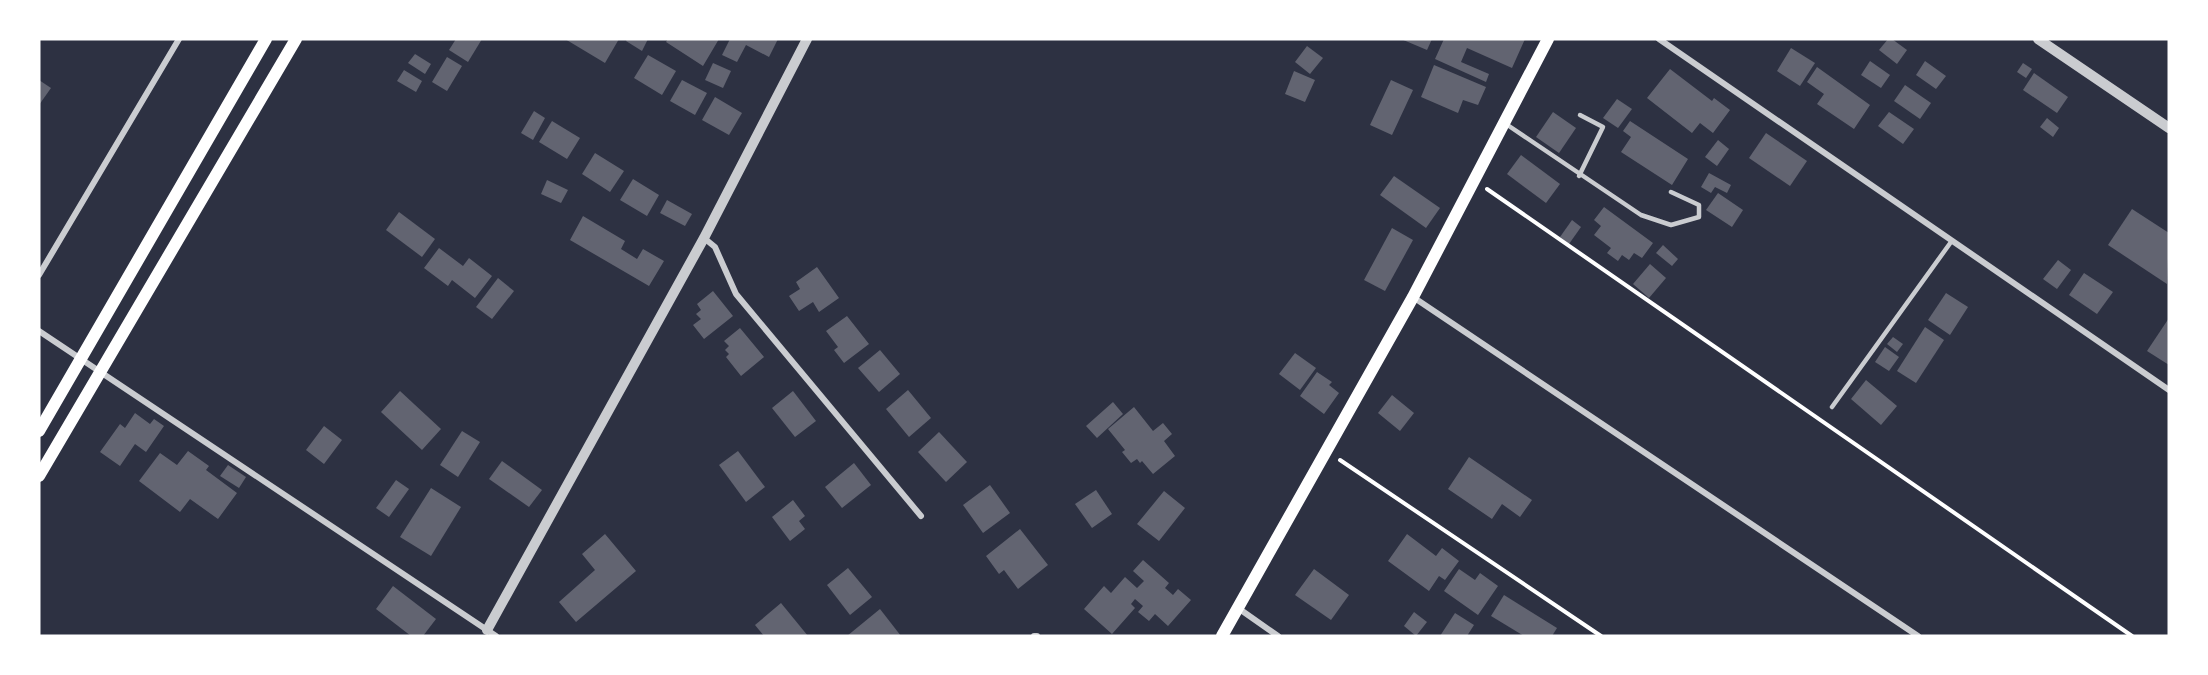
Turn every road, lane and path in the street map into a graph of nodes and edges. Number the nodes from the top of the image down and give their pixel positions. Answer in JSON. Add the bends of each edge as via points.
{"nodes":[{"id":1,"x":179,"y":39,"type":"edge"},
{"id":2,"x":265,"y":39,"type":"edge"},
{"id":3,"x":296,"y":39,"type":"edge"},
{"id":4,"x":807,"y":39,"type":"edge"},
{"id":5,"x":1548,"y":39,"type":"edge"},
{"id":6,"x":1659,"y":39,"type":"edge"},
{"id":7,"x":2038,"y":39,"type":"edge"},
{"id":8,"x":1581,"y":115,"type":"dead end"},
{"id":9,"x":1504,"y":123,"type":"junction"},
{"id":10,"x":2169,"y":128,"type":"edge"},
{"id":11,"x":1579,"y":176,"type":"junction"},
{"id":12,"x":1474,"y":180,"type":"junction"},
{"id":13,"x":1671,"y":192,"type":"dead end"},
{"id":14,"x":704,"y":238,"type":"junction"},
{"id":15,"x":1951,"y":242,"type":"junction"},
{"id":16,"x":39,"y":275,"type":"edge"},
{"id":17,"x":1413,"y":297,"type":"junction"},
{"id":18,"x":39,"y":331,"type":"edge"},
{"id":19,"x":82,"y":359,"type":"junction"},
{"id":20,"x":101,"y":370,"type":"junction"},
{"id":21,"x":2169,"y":390,"type":"edge"},
{"id":22,"x":1832,"y":407,"type":"dead end"},
{"id":23,"x":39,"y":431,"type":"edge"},
{"id":24,"x":1326,"y":451,"type":"junction"},
{"id":25,"x":39,"y":476,"type":"edge"},
{"id":26,"x":921,"y":516,"type":"dead end"},
{"id":27,"x":1238,"y":608,"type":"junction"},
{"id":28,"x":489,"y":634,"type":"edge"},
{"id":29,"x":1222,"y":636,"type":"edge"},
{"id":30,"x":1278,"y":636,"type":"edge"},
{"id":31,"x":1601,"y":636,"type":"edge"},
{"id":32,"x":1917,"y":636,"type":"edge"},
{"id":33,"x":2132,"y":636,"type":"edge"}],
"edges":[{"from":1,"to":16,"type":"street"},
{"from":2,"to":19,"type":"main road"},
{"from":3,"to":20,"type":"main road"},
{"from":4,"to":14,"type":"street"},
{"from":5,"to":9,"type":"main road"},
{"from":6,"to":15,"type":"street"},
{"from":7,"to":10,"type":"street"},
{"from":8,"to":11,"type":"lane","via":[[1603,127]]},
{"from":9,"to":11,"type":"lane"},
{"from":9,"to":12,"type":"main road"},
{"from":11,"to":13,"type":"lane","via":[[1641,215],[1671,225],[1699,217],[1699,205]]},
{"from":12,"to":17,"type":"main road"},
{"from":12,"to":33,"type":"path"},
{"from":14,"to":26,"type":"street","via":[[715,247],[736,294]]},
{"from":14,"to":28,"type":"street"},
{"from":15,"to":21,"type":"street"},
{"from":15,"to":22,"type":"lane"},
{"from":17,"to":24,"type":"main road"},
{"from":17,"to":32,"type":"street"},
{"from":18,"to":19,"type":"street"},
{"from":19,"to":20,"type":"street"},
{"from":19,"to":23,"type":"main road"},
{"from":20,"to":25,"type":"main road"},
{"from":20,"to":28,"type":"street"},
{"from":24,"to":27,"type":"main road"},
{"from":24,"to":31,"type":"path"},
{"from":27,"to":29,"type":"main road"},
{"from":27,"to":30,"type":"street"}]}
